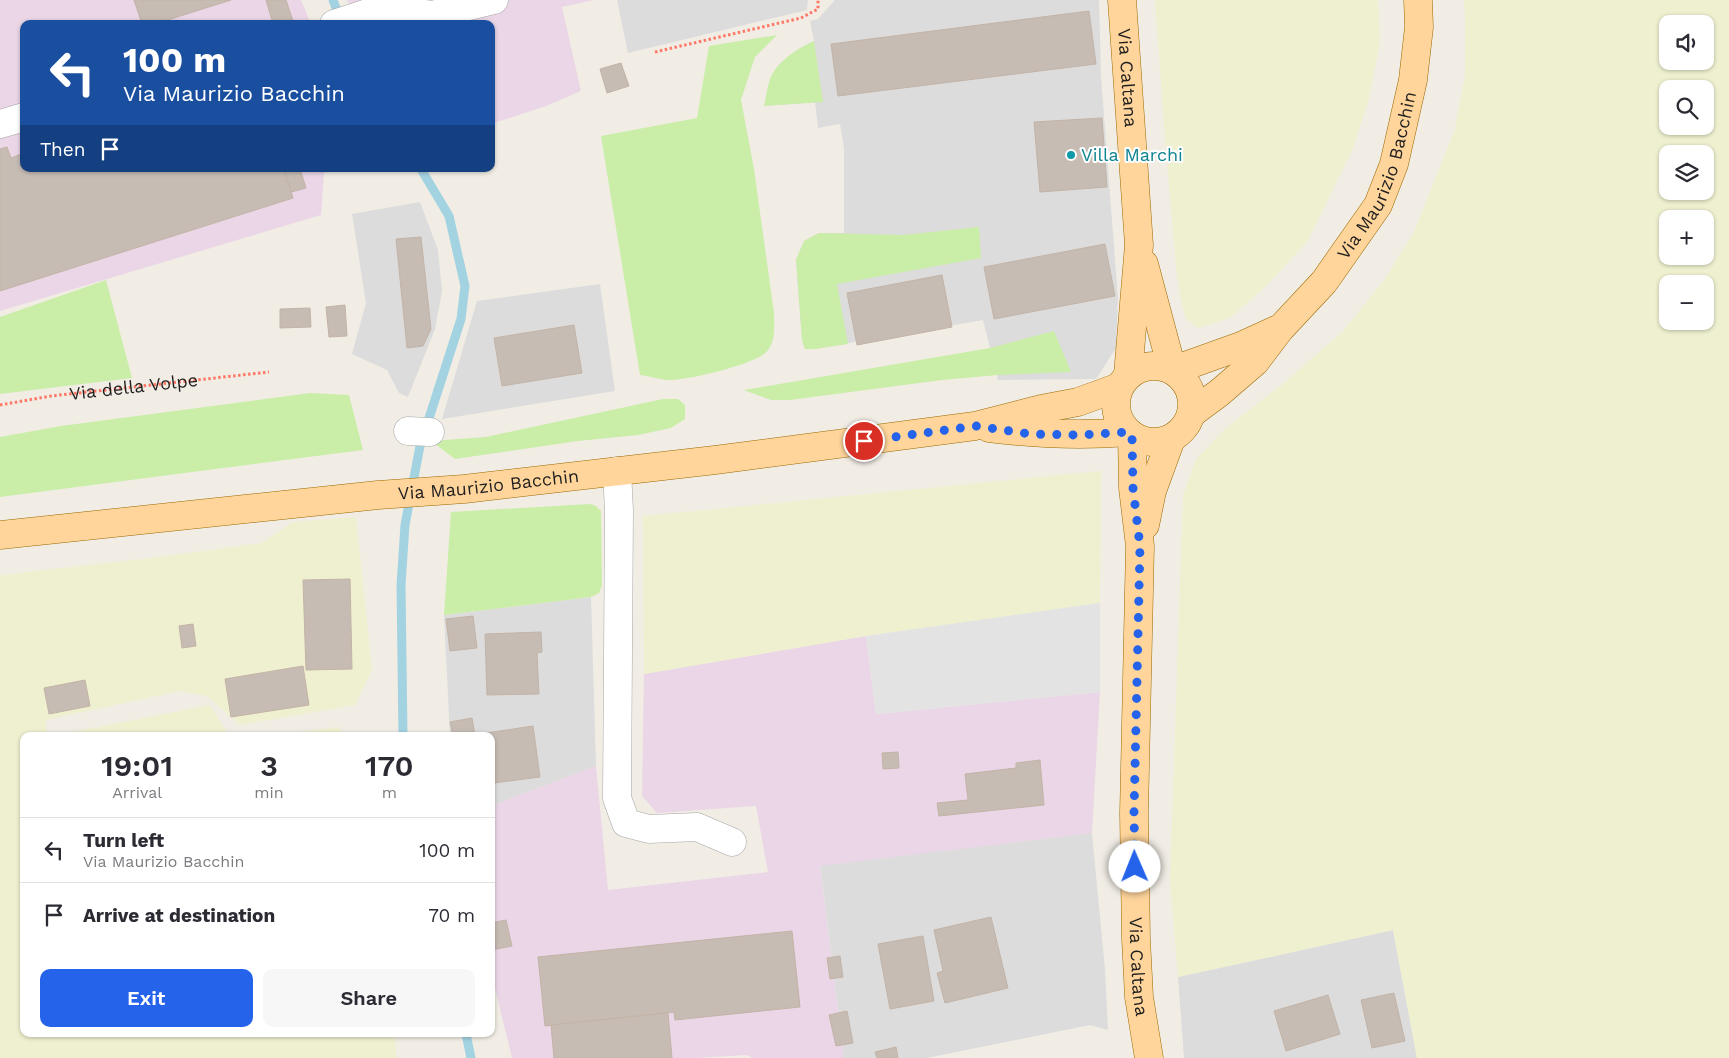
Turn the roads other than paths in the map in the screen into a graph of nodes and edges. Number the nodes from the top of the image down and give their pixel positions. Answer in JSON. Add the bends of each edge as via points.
{"nodes":[{"id":1,"x":494,"y":0,"type":"edge"},
{"id":2,"x":1122,"y":0,"type":"edge"},
{"id":3,"x":1418,"y":0,"type":"edge"},
{"id":4,"x":347,"y":20,"type":"edge"},
{"id":5,"x":20,"y":118,"type":"edge"},
{"id":6,"x":0,"y":124,"type":"edge"},
{"id":7,"x":1139,"y":245,"type":"junction"},
{"id":8,"x":1280,"y":329,"type":"junction"},
{"id":9,"x":1173,"y":370,"type":"junction"},
{"id":10,"x":1124,"y":381,"type":"junction"},
{"id":11,"x":1192,"y":413,"type":"junction"},
{"id":12,"x":976,"y":426,"type":"junction"},
{"id":13,"x":1130,"y":434,"type":"junction"},
{"id":14,"x":1171,"y":439,"type":"junction"},
{"id":15,"x":616,"y":471,"type":"junction"},
{"id":16,"x":0,"y":535,"type":"edge"},
{"id":17,"x":1140,"y":546,"type":"junction"},
{"id":18,"x":732,"y":842,"type":"dead end"},
{"id":19,"x":1148,"y":1058,"type":"edge"}],
"edges":[{"from":1,"to":4,"type":"street","via":[[432,15],[383,8]]},
{"from":2,"to":7,"type":"main road","name":"Via Caltana"},
{"from":3,"to":8,"type":"main road","name":"Via Maurizio Bacchin","via":[[1419,27],[1413,80],[1394,164],[1378,205],[1324,282]]},
{"from":5,"to":6,"type":"street"},
{"from":7,"to":9,"type":"main road","name":"Via Caltana"},
{"from":7,"to":10,"type":"main road","name":"Via Caltana"},
{"from":8,"to":9,"type":"main road","name":"Via Maurizio Bacchin"},
{"from":8,"to":11,"type":"main road","name":"Via Maurizio Bacchin","via":[[1255,362]]},
{"from":9,"to":10,"type":"main road","via":[[1163,366],[1144,366]]},
{"from":9,"to":11,"type":"main road","via":[[1184,378],[1190,389]]},
{"from":10,"to":12,"type":"main road","name":"Via Maurizio Bacchin","via":[[1078,402]]},
{"from":10,"to":13,"type":"main road","via":[[1116,399],[1116,411]]},
{"from":11,"to":14,"type":"main road","via":[[1187,424]]},
{"from":12,"to":13,"type":"main road","name":"Via Maurizio Bacchin","via":[[1030,434]]},
{"from":12,"to":15,"type":"main road","name":"Via Maurizio Bacchin"},
{"from":13,"to":14,"type":"main road","via":[[1151,442]]},
{"from":13,"to":17,"type":"main road","name":"Via Caltana"},
{"from":14,"to":17,"type":"main road","name":"Via Caltana","via":[[1152,491]]},
{"from":15,"to":16,"type":"main road","name":"Via Maurizio Bacchin"},
{"from":15,"to":18,"type":"street","via":[[619,511],[617,798],[626,823],[649,829],[697,827]]},
{"from":17,"to":19,"type":"main road","name":"Via Caltana","via":[[1134,813],[1136,939]]}]}
